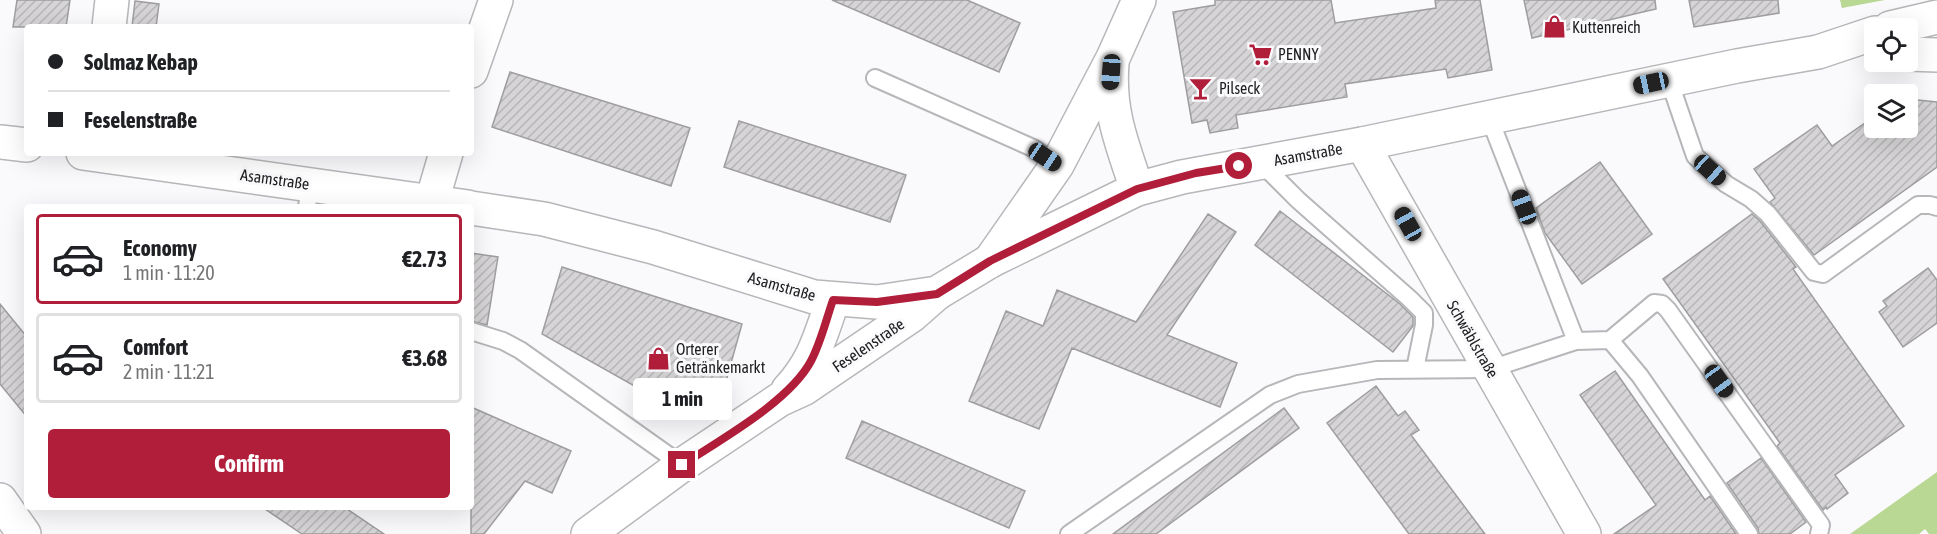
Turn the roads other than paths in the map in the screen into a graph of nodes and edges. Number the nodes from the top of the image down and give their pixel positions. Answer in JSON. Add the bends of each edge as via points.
{"nodes":[{"id":1,"x":112,"y":0,"type":"edge"},
{"id":2,"x":496,"y":0,"type":"edge"},
{"id":3,"x":1139,"y":0,"type":"edge"},
{"id":4,"x":1937,"y":17,"type":"edge"},
{"id":5,"x":1918,"y":21,"type":"edge"},
{"id":6,"x":109,"y":24,"type":"edge"},
{"id":7,"x":1864,"y":37,"type":"edge"},
{"id":8,"x":1818,"y":52,"type":"junction"},
{"id":9,"x":1864,"y":53,"type":"edge"},
{"id":10,"x":1918,"y":54,"type":"edge"},
{"id":11,"x":1937,"y":55,"type":"edge"},
{"id":12,"x":1113,"y":58,"type":"junction"},
{"id":13,"x":474,"y":62,"type":"edge"},
{"id":14,"x":875,"y":78,"type":"dead end"},
{"id":15,"x":1669,"y":80,"type":"junction"},
{"id":16,"x":1489,"y":117,"type":"junction"},
{"id":17,"x":0,"y":142,"type":"edge"},
{"id":18,"x":1362,"y":144,"type":"junction"},
{"id":19,"x":24,"y":145,"type":"edge"},
{"id":20,"x":101,"y":156,"type":"edge"},
{"id":21,"x":445,"y":156,"type":"edge"},
{"id":22,"x":1261,"y":163,"type":"junction"},
{"id":23,"x":1057,"y":165,"type":"junction"},
{"id":24,"x":1137,"y":189,"type":"junction"},
{"id":25,"x":308,"y":196,"type":"edge"},
{"id":26,"x":432,"y":201,"type":"junction"},
{"id":27,"x":450,"y":204,"type":"edge"},
{"id":28,"x":1937,"y":207,"type":"edge"},
{"id":29,"x":474,"y":208,"type":"edge"},
{"id":30,"x":990,"y":261,"type":"junction"},
{"id":31,"x":937,"y":294,"type":"junction"},
{"id":32,"x":833,"y":300,"type":"junction"},
{"id":33,"x":474,"y":332,"type":"edge"},
{"id":34,"x":1610,"y":340,"type":"junction"},
{"id":35,"x":1576,"y":341,"type":"junction"},
{"id":36,"x":1415,"y":369,"type":"junction"},
{"id":37,"x":1490,"y":369,"type":"junction"},
{"id":38,"x":779,"y":400,"type":"junction"},
{"id":39,"x":682,"y":465,"type":"junction"},
{"id":40,"x":0,"y":501,"type":"edge"},
{"id":41,"x":24,"y":534,"type":"edge"},
{"id":42,"x":588,"y":534,"type":"edge"},
{"id":43,"x":1069,"y":534,"type":"edge"},
{"id":44,"x":1584,"y":534,"type":"edge"},
{"id":45,"x":1749,"y":534,"type":"edge"},
{"id":46,"x":1819,"y":534,"type":"edge"}],
"edges":[{"from":1,"to":6,"type":"street"},
{"from":2,"to":13,"type":"street"},
{"from":3,"to":12,"type":"street"},
{"from":4,"to":5,"type":"street"},
{"from":7,"to":8,"type":"street","name":"Asamstraße"},
{"from":8,"to":9,"type":"street","name":"Asamstraße"},
{"from":8,"to":15,"type":"street","name":"Asamstraße"},
{"from":10,"to":11,"type":"street"},
{"from":12,"to":23,"type":"street"},
{"from":12,"to":24,"type":"street","via":[[1113,115]]},
{"from":14,"to":23,"type":"lane","via":[[1033,148]]},
{"from":15,"to":16,"type":"street","name":"Asamstraße"},
{"from":15,"to":28,"type":"lane","via":[[1695,156],[1768,214],[1814,272],[1823,274],[1918,205]]},
{"from":16,"to":18,"type":"street","name":"Asamstraße"},
{"from":16,"to":35,"type":"lane"},
{"from":17,"to":19,"type":"street"},
{"from":18,"to":22,"type":"street","name":"Asamstraße"},
{"from":18,"to":37,"type":"street","name":"Schwäblstraße"},
{"from":20,"to":25,"type":"street","name":"Asamstraße"},
{"from":21,"to":26,"type":"street"},
{"from":22,"to":24,"type":"street","name":"Asamstraße","via":[[1196,173]]},
{"from":22,"to":36,"type":"lane","via":[[1424,313]]},
{"from":23,"to":30,"type":"street"},
{"from":24,"to":30,"type":"street","name":"Asamstraße"},
{"from":25,"to":26,"type":"street","name":"Asamstraße"},
{"from":26,"to":27,"type":"street","name":"Asamstraße"},
{"from":29,"to":32,"type":"street","name":"Asamstraße","via":[[544,219]]},
{"from":30,"to":31,"type":"street","name":"Asamstraße"},
{"from":31,"to":32,"type":"street","name":"Asamstraße","via":[[877,302]]},
{"from":31,"to":38,"type":"street","name":"Feselenstraße","via":[[912,315]]},
{"from":32,"to":38,"type":"street","via":[[810,363]]},
{"from":33,"to":39,"type":"lane","via":[[520,350]]},
{"from":34,"to":35,"type":"lane"},
{"from":34,"to":45,"type":"lane","via":[[1640,376]]},
{"from":34,"to":46,"type":"lane","via":[[1654,303],[1662,304],[1821,525]]},
{"from":35,"to":37,"type":"lane"},
{"from":36,"to":37,"type":"lane"},
{"from":36,"to":43,"type":"lane","via":[[1339,376],[1298,384],[1270,395]]},
{"from":37,"to":44,"type":"street","name":"Schwäblstraße"},
{"from":38,"to":39,"type":"street","name":"Feselenstraße"},
{"from":39,"to":42,"type":"street","name":"Feselenstraße"},
{"from":40,"to":41,"type":"street"}]}
